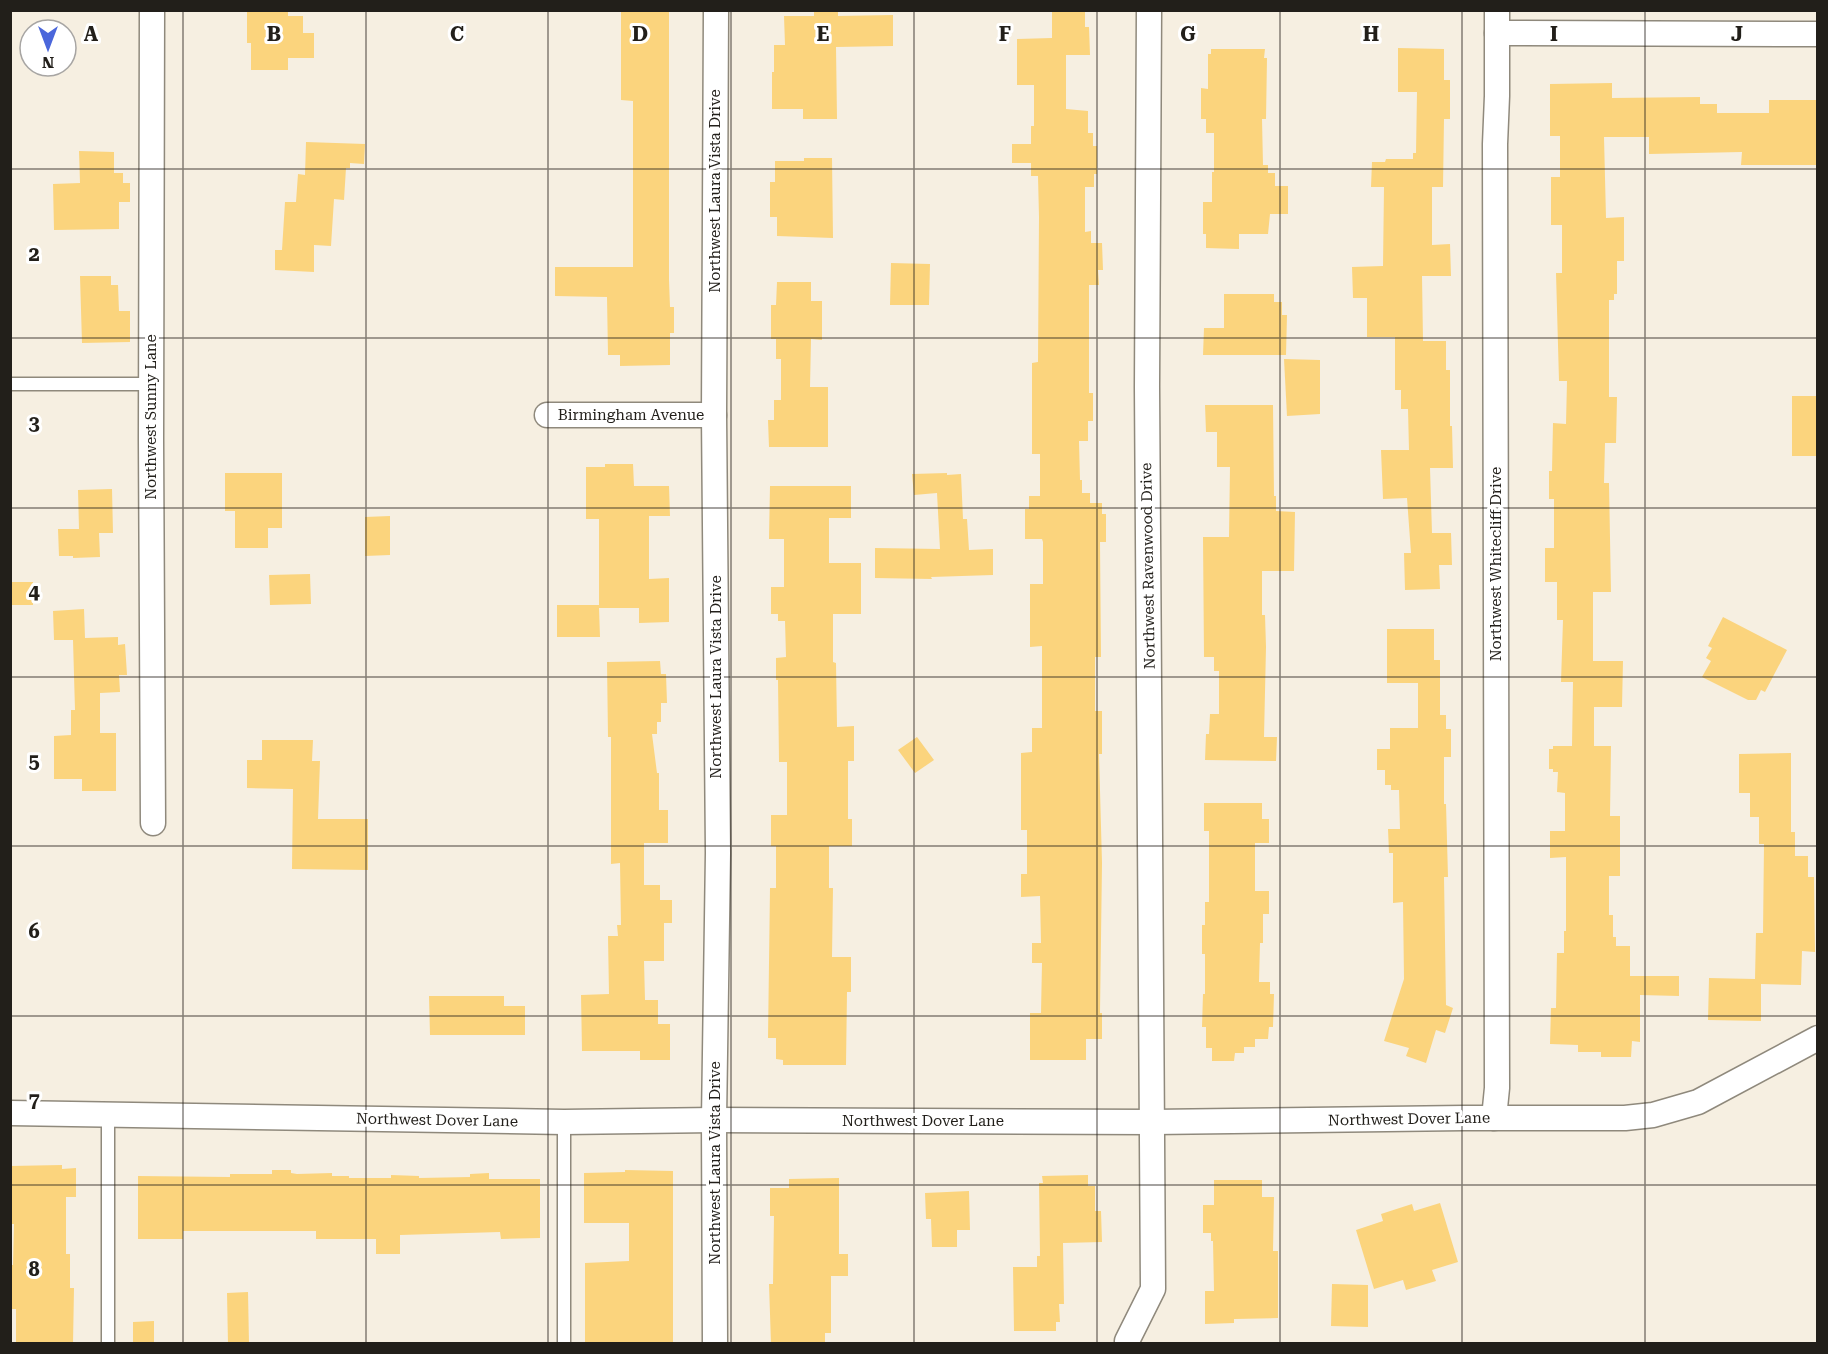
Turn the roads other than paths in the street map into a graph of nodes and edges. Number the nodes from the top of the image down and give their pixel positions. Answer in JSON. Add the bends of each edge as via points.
{"nodes":[{"id":1,"x":152,"y":10,"type":"edge"},
{"id":2,"x":716,"y":10,"type":"edge"},
{"id":3,"x":1149,"y":10,"type":"edge"},
{"id":4,"x":1497,"y":22,"type":"edge"},
{"id":5,"x":1818,"y":34,"type":"edge"},
{"id":6,"x":10,"y":384,"type":"edge"},
{"id":7,"x":151,"y":384,"type":"junction"},
{"id":8,"x":547,"y":415,"type":"dead end"},
{"id":9,"x":714,"y":415,"type":"junction"},
{"id":10,"x":153,"y":824,"type":"dead end"},
{"id":11,"x":1818,"y":1038,"type":"edge"},
{"id":12,"x":10,"y":1113,"type":"edge"},
{"id":13,"x":108,"y":1114,"type":"junction"},
{"id":14,"x":1494,"y":1118,"type":"junction"},
{"id":15,"x":714,"y":1120,"type":"junction"},
{"id":16,"x":564,"y":1122,"type":"junction"},
{"id":17,"x":1153,"y":1122,"type":"junction"},
{"id":18,"x":1127,"y":1341,"type":"dead end"},
{"id":19,"x":108,"y":1344,"type":"edge"},
{"id":20,"x":564,"y":1344,"type":"edge"},
{"id":21,"x":715,"y":1344,"type":"edge"}],
"edges":[{"from":1,"to":7,"type":"street","name":"Northwest Sunny Lane"},
{"from":2,"to":9,"type":"street","name":"Northwest Laura Vista Drive"},
{"from":3,"to":17,"type":"street","name":"Northwest Ravenwood Drive","via":[[1147,398]]},
{"from":4,"to":5,"type":"street"},
{"from":4,"to":14,"type":"street","name":"Northwest Whitecliff Drive"},
{"from":6,"to":7,"type":"lane"},
{"from":7,"to":10,"type":"street","name":"Northwest Sunny Lane"},
{"from":8,"to":9,"type":"street","name":"Birmingham Avenue"},
{"from":9,"to":15,"type":"street","name":"Northwest Laura Vista Drive","via":[[718,853]]},
{"from":11,"to":14,"type":"street","name":"Northwest Dover Lane","via":[[1698,1102],[1653,1115]]},
{"from":12,"to":13,"type":"street","name":"Northwest Dover Lane"},
{"from":13,"to":16,"type":"street","name":"Northwest Dover Lane"},
{"from":13,"to":19,"type":"lane"},
{"from":14,"to":17,"type":"street","name":"Northwest Dover Lane"},
{"from":15,"to":16,"type":"street","name":"Northwest Dover Lane"},
{"from":15,"to":17,"type":"street","name":"Northwest Dover Lane"},
{"from":15,"to":21,"type":"street","name":"Northwest Laura Vista Drive"},
{"from":16,"to":20,"type":"lane"},
{"from":17,"to":18,"type":"street","name":"Northwest Ravenwood Drive","via":[[1153,1289]]}]}
